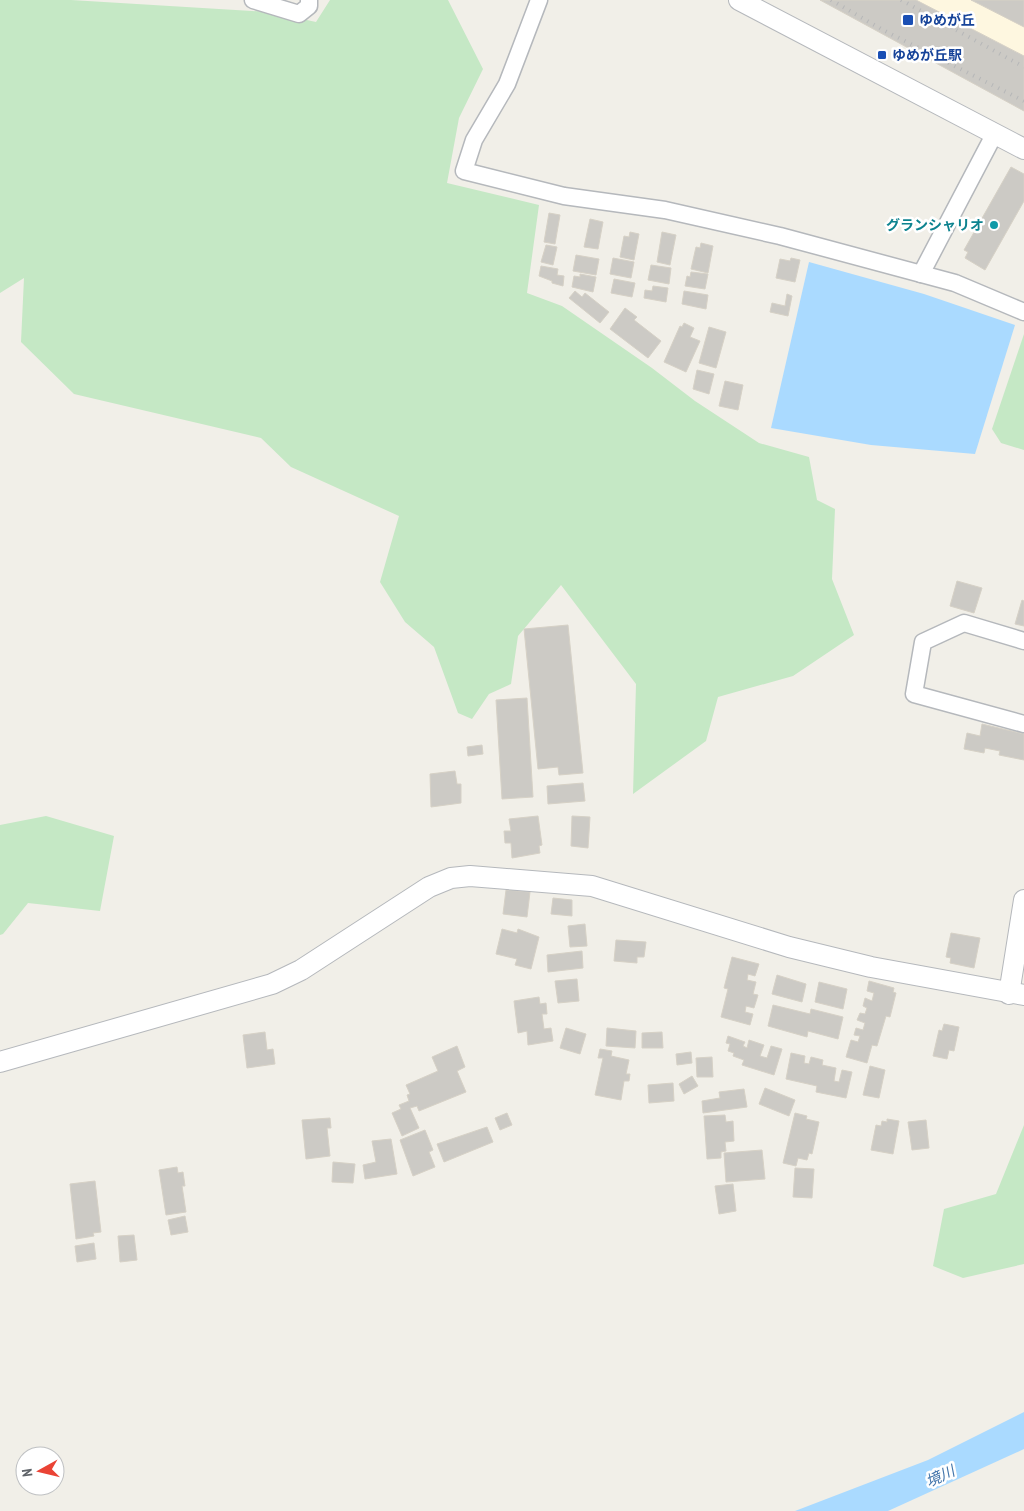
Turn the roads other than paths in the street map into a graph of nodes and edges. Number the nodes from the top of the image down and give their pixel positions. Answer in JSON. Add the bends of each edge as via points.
{"nodes":[{"id":1,"x":254,"y":0,"type":"edge"},
{"id":2,"x":310,"y":0,"type":"edge"},
{"id":3,"x":539,"y":0,"type":"edge"},
{"id":4,"x":738,"y":0,"type":"edge"},
{"id":5,"x":996,"y":133,"type":"junction"},
{"id":6,"x":1024,"y":149,"type":"edge"},
{"id":7,"x":921,"y":274,"type":"junction"},
{"id":8,"x":1024,"y":312,"type":"edge"},
{"id":9,"x":1024,"y":641,"type":"edge"},
{"id":10,"x":1024,"y":724,"type":"edge"},
{"id":11,"x":1024,"y":900,"type":"edge"},
{"id":12,"x":1016,"y":995,"type":"edge"},
{"id":13,"x":0,"y":1062,"type":"edge"}],
"edges":[{"from":1,"to":2,"type":"street","via":[[300,14],[309,6]]},
{"from":3,"to":7,"type":"street","via":[[507,84],[474,140],[464,171],[564,196],[665,210],[780,236]]},
{"from":4,"to":5,"type":"street"},
{"from":5,"to":6,"type":"street"},
{"from":5,"to":7,"type":"street"},
{"from":7,"to":8,"type":"street","via":[[955,283]]},
{"from":9,"to":10,"type":"street","via":[[964,623],[923,642],[914,694]]},
{"from":11,"to":12,"type":"street"},
{"from":12,"to":13,"type":"street","via":[[871,967],[789,947],[592,886],[470,876],[451,878],[429,887],[301,970],[272,984]]}]}
